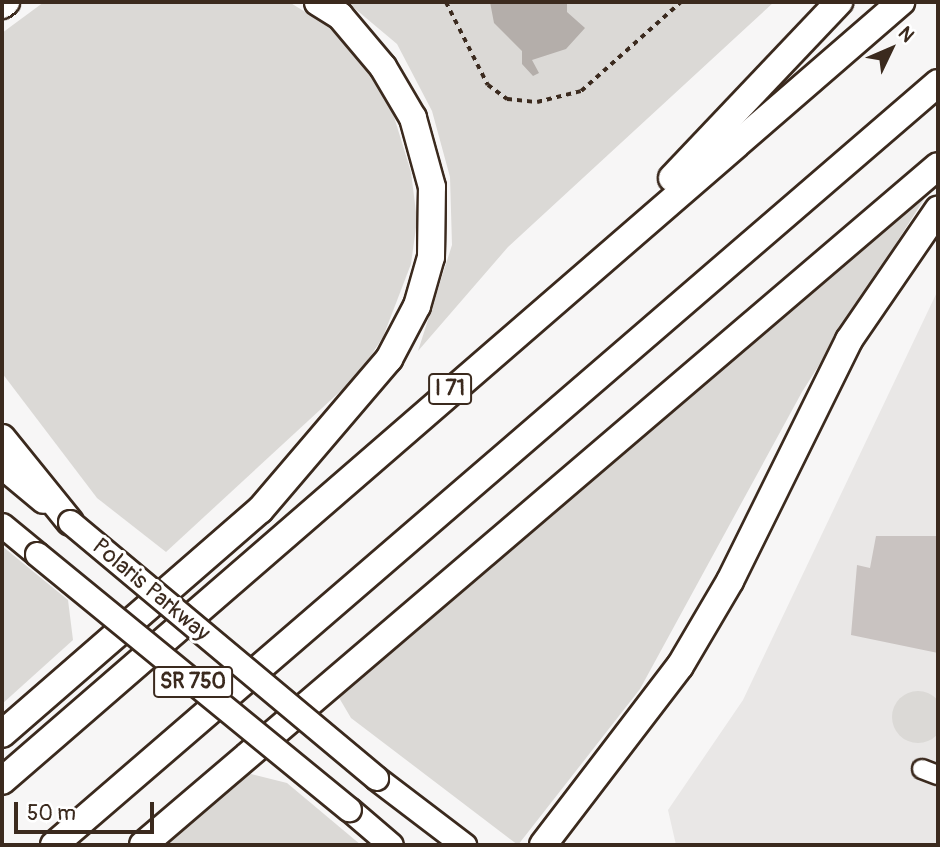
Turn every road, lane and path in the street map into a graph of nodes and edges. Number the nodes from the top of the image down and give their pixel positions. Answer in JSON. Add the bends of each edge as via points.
{"nodes":[{"id":1,"x":318,"y":2,"type":"edge"},
{"id":2,"x":446,"y":2,"type":"edge"},
{"id":3,"x":681,"y":2,"type":"edge"},
{"id":4,"x":839,"y":2,"type":"edge"},
{"id":5,"x":901,"y":2,"type":"edge"},
{"id":6,"x":938,"y":83,"type":"edge"},
{"id":7,"x":938,"y":166,"type":"edge"},
{"id":8,"x":938,"y":210,"type":"edge"},
{"id":9,"x":575,"y":281,"type":"junction"},
{"id":10,"x":2,"y":438,"type":"edge"},
{"id":11,"x":2,"y":467,"type":"edge"},
{"id":12,"x":70,"y":522,"type":"junction"},
{"id":13,"x":2,"y":525,"type":"edge"},
{"id":14,"x":2,"y":734,"type":"edge"},
{"id":15,"x":2,"y":780,"type":"edge"},
{"id":16,"x":54,"y":845,"type":"edge"},
{"id":17,"x":143,"y":845,"type":"edge"},
{"id":18,"x":391,"y":845,"type":"edge"},
{"id":19,"x":464,"y":845,"type":"edge"},
{"id":20,"x":543,"y":845,"type":"edge"}],
"edges":[{"from":1,"to":14,"type":"highway","via":[[340,16],[383,66],[413,118],[432,187],[432,257],[417,306],[390,359],[260,510]]},
{"from":2,"to":3,"type":"path","via":[[488,85],[507,99],[537,102],[581,91]]},
{"from":4,"to":9,"type":"highway"},
{"from":5,"to":9,"type":"highway","number":"I 71"},
{"from":6,"to":16,"type":"highway"},
{"from":7,"to":17,"type":"highway"},
{"from":8,"to":20,"type":"highway","via":[[849,340],[730,580],[680,666]]},
{"from":9,"to":15,"type":"highway","number":"I 71"},
{"from":10,"to":12,"type":"highway"},
{"from":11,"to":12,"type":"main road","name":"Polaris Parkway","number":"SR 750"},
{"from":12,"to":19,"type":"main road","name":"Polaris Parkway","number":"SR 750","bridge":true,"via":[[376,778]]},
{"from":13,"to":18,"type":"main road","name":"Polaris Parkway","number":"SR 750","bridge":true}]}
